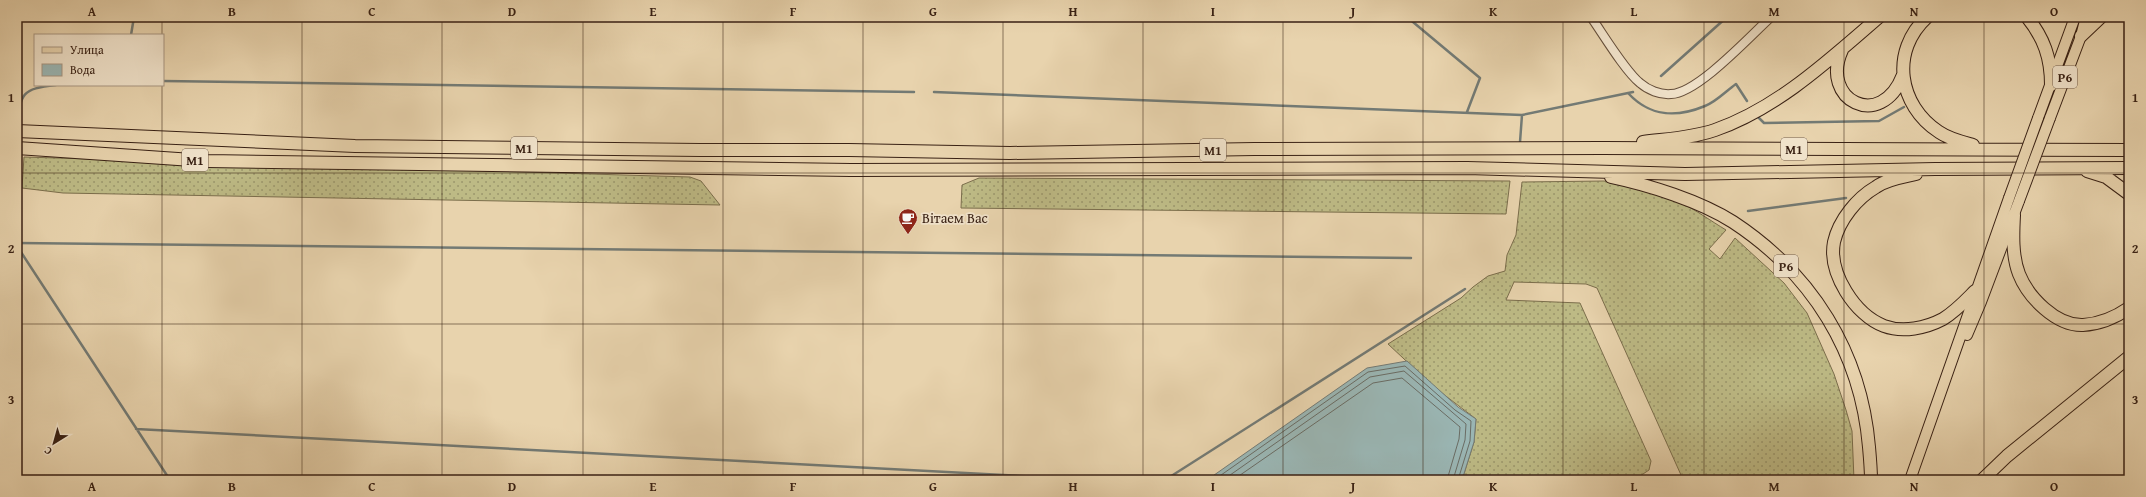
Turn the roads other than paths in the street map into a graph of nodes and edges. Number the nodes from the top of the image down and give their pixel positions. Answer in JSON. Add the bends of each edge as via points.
{"nodes":[{"id":1,"x":1591,"y":17,"type":"edge"},
{"id":2,"x":1771,"y":17,"type":"edge"},
{"id":3,"x":1879,"y":17,"type":"edge"},
{"id":4,"x":1926,"y":17,"type":"edge"},
{"id":5,"x":2027,"y":17,"type":"edge"},
{"id":6,"x":2075,"y":17,"type":"edge"},
{"id":7,"x":2086,"y":17,"type":"edge"},
{"id":8,"x":2101,"y":17,"type":"edge"},
{"id":9,"x":2081,"y":36,"type":"junction"},
{"id":10,"x":1842,"y":48,"type":"junction"},
{"id":11,"x":1903,"y":75,"type":"junction"},
{"id":12,"x":2051,"y":85,"type":"junction"},
{"id":13,"x":17,"y":131,"type":"edge"},
{"id":14,"x":17,"y":148,"type":"edge"},
{"id":15,"x":1602,"y":148,"type":"junction"},
{"id":16,"x":1986,"y":149,"type":"junction"},
{"id":17,"x":2129,"y":150,"type":"edge"},
{"id":18,"x":2079,"y":168,"type":"junction"},
{"id":19,"x":2129,"y":168,"type":"edge"},
{"id":20,"x":1935,"y":169,"type":"junction"},
{"id":21,"x":1574,"y":170,"type":"junction"},
{"id":22,"x":2129,"y":194,"type":"edge"},
{"id":23,"x":2014,"y":215,"type":"junction"},
{"id":24,"x":1975,"y":291,"type":"junction"},
{"id":25,"x":2129,"y":308,"type":"edge"},
{"id":26,"x":2129,"y":357,"type":"edge"},
{"id":27,"x":1946,"y":380,"type":"junction"},
{"id":28,"x":1871,"y":480,"type":"edge"},
{"id":29,"x":1910,"y":480,"type":"edge"},
{"id":30,"x":1982,"y":480,"type":"edge"}],
"edges":[{"from":1,"to":2,"type":"street","via":[[1639,82],[1660,94],[1684,90],[1703,79]]},
{"from":3,"to":10,"type":"highway"},
{"from":4,"to":11,"type":"highway","via":[[1913,33],[1904,53]]},
{"from":5,"to":12,"type":"highway","number":"Р6","via":[[2047,51],[2051,65]]},
{"from":6,"to":12,"type":"main road","number":"Р6"},
{"from":7,"to":9,"type":"main road","number":"Р6"},
{"from":8,"to":9,"type":"highway","number":"Р6"},
{"from":9,"to":23,"type":"main road","number":"Р6","bridge":true},
{"from":10,"to":11,"type":"highway","via":[[1837,60],[1837,80],[1842,90],[1858,103],[1876,105],[1885,101],[1898,87]]},
{"from":10,"to":15,"type":"highway","via":[[1797,85],[1770,103],[1714,130]]},
{"from":11,"to":16,"type":"highway","via":[[1916,108],[1938,131]]},
{"from":12,"to":24,"type":"main road","number":"Р6","bridge":true},
{"from":13,"to":15,"type":"highway","number":"М1","via":[[355,146],[669,150],[1010,153]]},
{"from":14,"to":21,"type":"highway","number":"М1","via":[[207,161],[568,167],[956,171],[1415,168]]},
{"from":15,"to":16,"type":"highway","number":"М1"},
{"from":16,"to":17,"type":"highway","number":"М1"},
{"from":18,"to":19,"type":"highway","number":"М1"},
{"from":18,"to":20,"type":"highway","number":"М1"},
{"from":18,"to":22,"type":"highway","via":[[2106,177]]},
{"from":20,"to":21,"type":"highway","number":"М1","via":[[1685,174]]},
{"from":20,"to":24,"type":"highway","number":"Р6","via":[[1886,182],[1865,195],[1850,211],[1838,231],[1834,243],[1836,267],[1844,288],[1863,311],[1883,326],[1895,329],[1923,327],[1942,320],[1956,311]]},
{"from":21,"to":28,"type":"highway","number":"Р6","via":[[1631,181],[1678,196],[1732,221],[1772,251],[1802,282],[1829,318],[1860,390],[1867,421]]},
{"from":23,"to":25,"type":"highway","number":"Р6","via":[[2016,263],[2027,290],[2037,302],[2063,320],[2081,325],[2098,324]]},
{"from":23,"to":27,"type":"main road","number":"Р6","via":[[1981,302]]},
{"from":24,"to":27,"type":"main road","number":"Р6"},
{"from":26,"to":30,"type":"highway","via":[[2007,456]]},
{"from":27,"to":29,"type":"main road","number":"Р6"}]}
